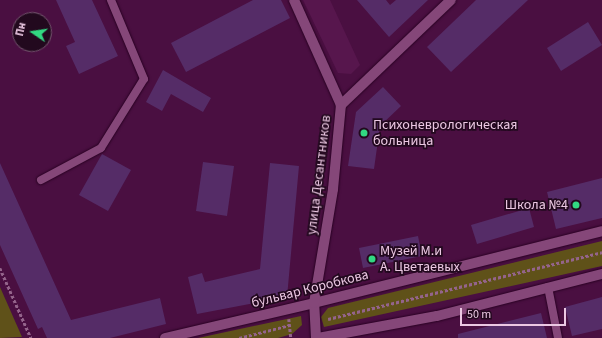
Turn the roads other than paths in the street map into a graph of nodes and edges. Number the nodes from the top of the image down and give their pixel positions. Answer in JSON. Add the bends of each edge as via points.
{"nodes":[{"id":1,"x":111,"y":0,"type":"edge"},
{"id":2,"x":294,"y":0,"type":"edge"},
{"id":3,"x":451,"y":0,"type":"edge"},
{"id":4,"x":341,"y":104,"type":"junction"},
{"id":5,"x":41,"y":180,"type":"dead end"},
{"id":6,"x":602,"y":231,"type":"edge"},
{"id":7,"x":602,"y":274,"type":"edge"},
{"id":8,"x":548,"y":287,"type":"junction"},
{"id":9,"x":314,"y":303,"type":"junction"},
{"id":10,"x":164,"y":338,"type":"edge"},
{"id":11,"x":317,"y":338,"type":"edge"},
{"id":12,"x":558,"y":338,"type":"edge"}],
"edges":[{"from":1,"to":5,"type":"lane","via":[[144,79],[101,148]]},
{"from":2,"to":4,"type":"street","name":"улица Десантников"},
{"from":3,"to":4,"type":"street"},
{"from":4,"to":9,"type":"street","name":"улица Десантников","via":[[333,189]]},
{"from":6,"to":9,"type":"street","name":"бульвар Коробкова"},
{"from":7,"to":8,"type":"street"},
{"from":8,"to":11,"type":"street","via":[[437,316]]},
{"from":8,"to":12,"type":"lane"},
{"from":9,"to":10,"type":"street","name":"бульвар Коробкова"},
{"from":9,"to":11,"type":"street","name":"улица Десантников"}]}
